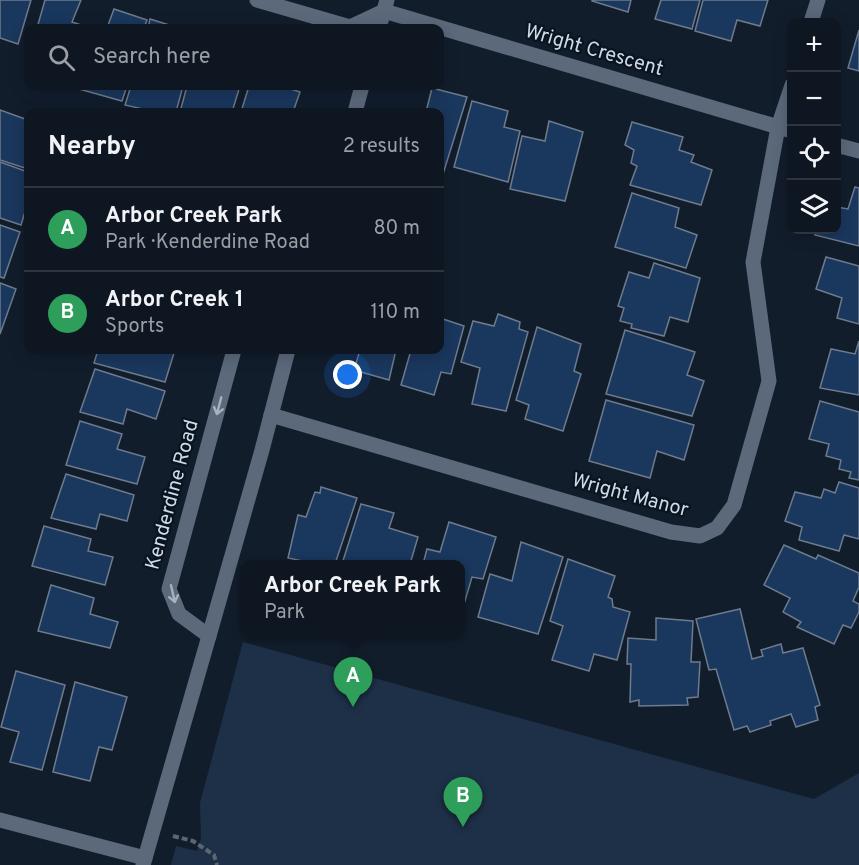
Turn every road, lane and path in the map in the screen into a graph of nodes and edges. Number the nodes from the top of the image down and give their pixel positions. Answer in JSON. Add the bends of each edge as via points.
{"nodes":[{"id":1,"x":257,"y":0,"type":"edge"},
{"id":2,"x":818,"y":0,"type":"edge"},
{"id":3,"x":383,"y":4,"type":"edge"},
{"id":4,"x":812,"y":18,"type":"edge"},
{"id":5,"x":340,"y":24,"type":"edge"},
{"id":6,"x":354,"y":24,"type":"edge"},
{"id":7,"x":380,"y":24,"type":"edge"},
{"id":8,"x":361,"y":90,"type":"edge"},
{"id":9,"x":355,"y":108,"type":"edge"},
{"id":10,"x":785,"y":129,"type":"edge"},
{"id":11,"x":841,"y":146,"type":"edge"},
{"id":12,"x":859,"y":151,"type":"edge"},
{"id":13,"x":233,"y":354,"type":"edge"},
{"id":14,"x":287,"y":354,"type":"edge"},
{"id":15,"x":271,"y":415,"type":"junction"},
{"id":16,"x":209,"y":636,"type":"junction"},
{"id":17,"x":0,"y":820,"type":"edge"},
{"id":18,"x":153,"y":831,"type":"junction"},
{"id":19,"x":144,"y":861,"type":"edge"},
{"id":20,"x":217,"y":865,"type":"edge"}],
"edges":[{"from":1,"to":5,"type":"street"},
{"from":2,"to":4,"type":"street"},
{"from":3,"to":6,"type":"street"},
{"from":3,"to":7,"type":"street"},
{"from":3,"to":10,"type":"street","name":"Wright Crescent"},
{"from":8,"to":9,"type":"street"},
{"from":10,"to":15,"type":"street","name":"Wright Manor","via":[[753,262],[769,381],[734,505],[717,528],[700,536],[672,532]]},
{"from":11,"to":12,"type":"street"},
{"from":13,"to":16,"type":"street","name":"Kenderdine Road","one_way":true,"via":[[170,589],[179,615]]},
{"from":14,"to":15,"type":"street"},
{"from":15,"to":16,"type":"street"},
{"from":16,"to":18,"type":"street"},
{"from":17,"to":19,"type":"street"},
{"from":18,"to":19,"type":"street"},
{"from":18,"to":20,"type":"path","via":[[193,841],[214,855]]}]}
